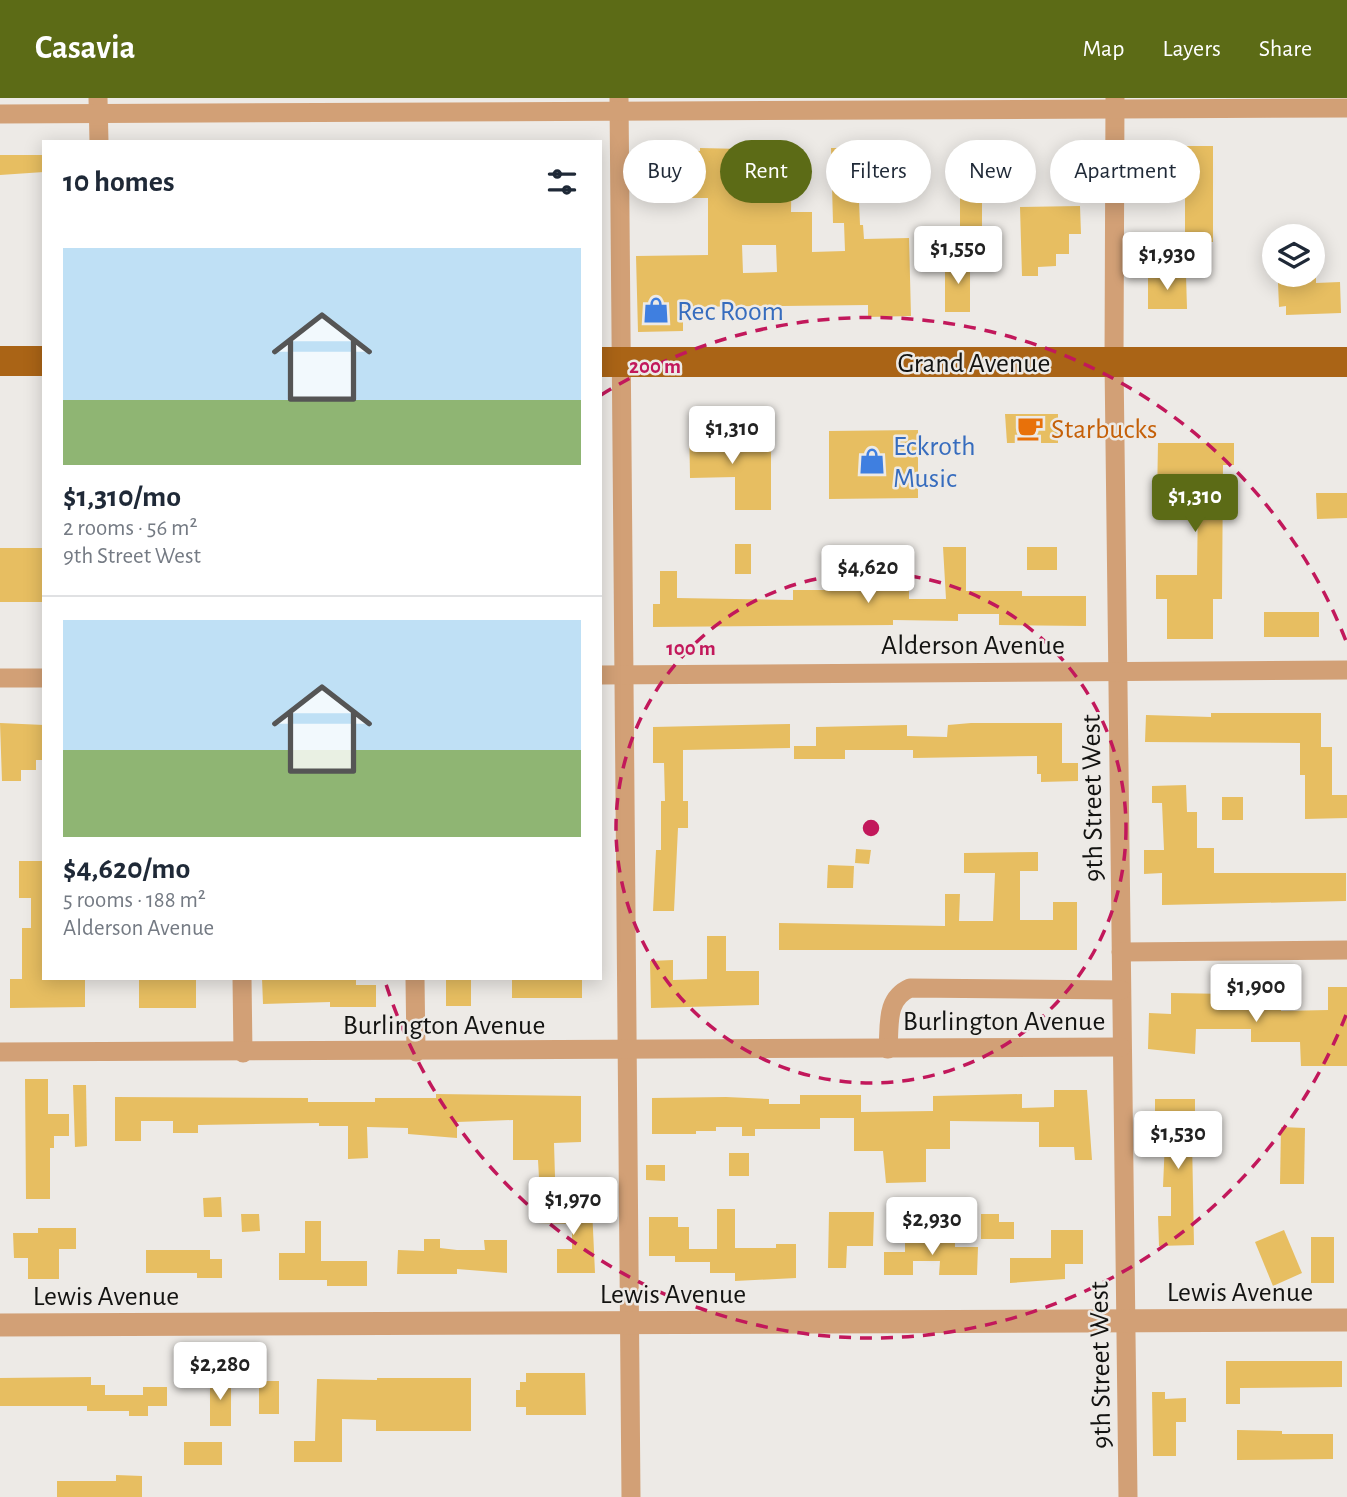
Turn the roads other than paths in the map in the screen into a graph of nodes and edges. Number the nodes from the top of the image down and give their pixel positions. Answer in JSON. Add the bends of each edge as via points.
{"nodes":[{"id":1,"x":1115,"y":103,"type":"edge"},
{"id":2,"x":619,"y":105,"type":"edge"},
{"id":3,"x":98,"y":107,"type":"edge"},
{"id":4,"x":1347,"y":108,"type":"edge"},
{"id":5,"x":0,"y":114,"type":"edge"},
{"id":6,"x":99,"y":140,"type":"edge"},
{"id":7,"x":42,"y":360,"type":"edge"},
{"id":8,"x":0,"y":361,"type":"edge"},
{"id":9,"x":610,"y":362,"type":"edge"},
{"id":10,"x":1114,"y":362,"type":"junction"},
{"id":11,"x":1347,"y":362,"type":"edge"},
{"id":12,"x":1347,"y":670,"type":"edge"},
{"id":13,"x":1118,"y":671,"type":"junction"},
{"id":14,"x":602,"y":675,"type":"edge"},
{"id":15,"x":624,"y":675,"type":"junction"},
{"id":16,"x":0,"y":678,"type":"edge"},
{"id":17,"x":42,"y":678,"type":"edge"},
{"id":18,"x":1347,"y":950,"type":"edge"},
{"id":19,"x":1121,"y":952,"type":"junction"},
{"id":20,"x":242,"y":980,"type":"edge"},
{"id":21,"x":415,"y":980,"type":"edge"},
{"id":22,"x":1121,"y":990,"type":"junction"},
{"id":23,"x":1121,"y":1047,"type":"junction"},
{"id":24,"x":888,"y":1049,"type":"junction"},
{"id":25,"x":627,"y":1051,"type":"junction"},
{"id":26,"x":0,"y":1052,"type":"edge"},
{"id":27,"x":416,"y":1052,"type":"junction"},
{"id":28,"x":243,"y":1053,"type":"junction"},
{"id":29,"x":1347,"y":1320,"type":"edge"},
{"id":30,"x":1126,"y":1321,"type":"junction"},
{"id":31,"x":629,"y":1323,"type":"junction"},
{"id":32,"x":0,"y":1325,"type":"edge"},
{"id":33,"x":631,"y":1497,"type":"edge"},
{"id":34,"x":1128,"y":1497,"type":"edge"}],
"edges":[{"from":1,"to":2,"type":"street"},
{"from":1,"to":4,"type":"street"},
{"from":1,"to":10,"type":"street","name":"9th Street West"},
{"from":2,"to":3,"type":"street"},
{"from":2,"to":9,"type":"street"},
{"from":3,"to":5,"type":"street"},
{"from":3,"to":6,"type":"street"},
{"from":7,"to":8,"type":"main road"},
{"from":9,"to":10,"type":"main road","name":"Grand Avenue"},
{"from":9,"to":15,"type":"street"},
{"from":10,"to":11,"type":"main road","name":"Grand Avenue"},
{"from":10,"to":13,"type":"street","name":"9th Street West"},
{"from":12,"to":13,"type":"street","name":"Alderson Avenue"},
{"from":13,"to":15,"type":"street","name":"Alderson Avenue"},
{"from":13,"to":19,"type":"street","name":"9th Street West"},
{"from":14,"to":15,"type":"street","name":"Alderson Avenue"},
{"from":15,"to":25,"type":"street"},
{"from":16,"to":17,"type":"street"},
{"from":18,"to":19,"type":"street"},
{"from":19,"to":22,"type":"street","name":"9th Street West"},
{"from":20,"to":28,"type":"street"},
{"from":21,"to":27,"type":"street"},
{"from":22,"to":23,"type":"street","name":"9th Street West"},
{"from":22,"to":24,"type":"street","name":"Burlington Avenue","via":[[910,988],[898,993],[891,1006]]},
{"from":23,"to":24,"type":"street","name":"Burlington Avenue"},
{"from":23,"to":30,"type":"street","name":"9th Street West"},
{"from":24,"to":25,"type":"street","name":"Burlington Avenue"},
{"from":25,"to":27,"type":"street","name":"Burlington Avenue"},
{"from":25,"to":31,"type":"street"},
{"from":26,"to":28,"type":"street","name":"Burlington Avenue"},
{"from":27,"to":28,"type":"street","name":"Burlington Avenue"},
{"from":29,"to":30,"type":"street","name":"Lewis Avenue"},
{"from":30,"to":31,"type":"street","name":"Lewis Avenue"},
{"from":30,"to":34,"type":"street","name":"9th Street West"},
{"from":31,"to":32,"type":"street","name":"Lewis Avenue"},
{"from":31,"to":33,"type":"street"}]}
